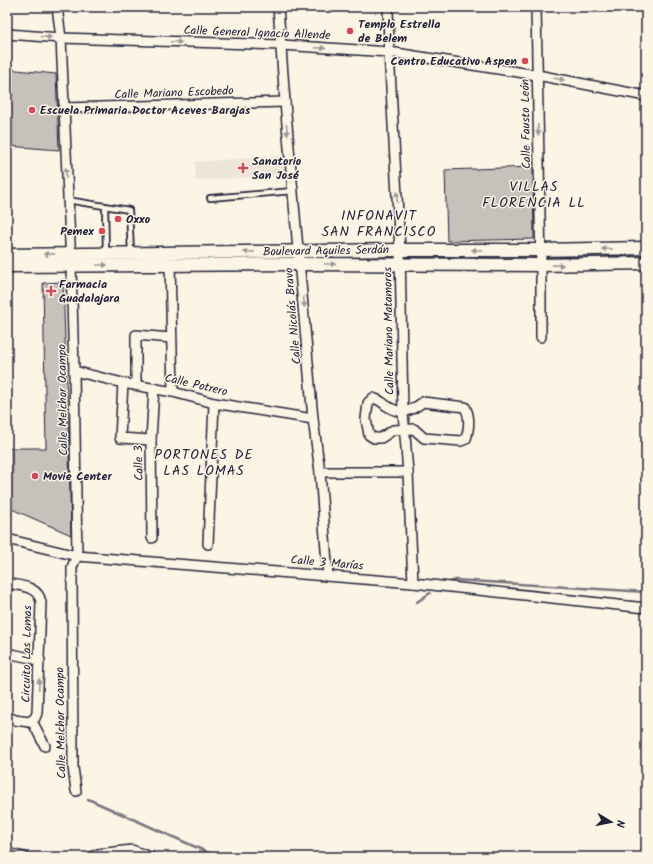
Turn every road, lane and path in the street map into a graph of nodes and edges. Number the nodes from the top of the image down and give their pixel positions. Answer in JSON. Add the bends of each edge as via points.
{"nodes":[{"id":1,"x":57,"y":7,"type":"edge"},
{"id":2,"x":278,"y":7,"type":"edge"},
{"id":3,"x":388,"y":7,"type":"edge"},
{"id":4,"x":536,"y":7,"type":"edge"},
{"id":5,"x":7,"y":34,"type":"edge"},
{"id":6,"x":60,"y":38,"type":"junction"},
{"id":7,"x":282,"y":45,"type":"junction"},
{"id":8,"x":389,"y":52,"type":"junction"},
{"id":9,"x":537,"y":75,"type":"junction"},
{"id":10,"x":646,"y":96,"type":"edge"},
{"id":11,"x":285,"y":102,"type":"junction"},
{"id":12,"x":63,"y":108,"type":"junction"},
{"id":13,"x":293,"y":191,"type":"junction"},
{"id":14,"x":210,"y":198,"type":"dead end"},
{"id":15,"x":67,"y":200,"type":"junction"},
{"id":16,"x":105,"y":206,"type":"junction"},
{"id":17,"x":646,"y":248,"type":"edge"},
{"id":18,"x":400,"y":250,"type":"junction"},
{"id":19,"x":540,"y":250,"type":"junction"},
{"id":20,"x":132,"y":253,"type":"junction"},
{"id":21,"x":106,"y":254,"type":"junction"},
{"id":22,"x":7,"y":255,"type":"edge"},
{"id":23,"x":299,"y":258,"type":"junction"},
{"id":24,"x":70,"y":259,"type":"junction"},
{"id":25,"x":646,"y":263,"type":"edge"},
{"id":26,"x":170,"y":264,"type":"junction"},
{"id":27,"x":400,"y":264,"type":"junction"},
{"id":28,"x":541,"y":265,"type":"junction"},
{"id":29,"x":7,"y":266,"type":"edge"},
{"id":30,"x":171,"y":338,"type":"junction"},
{"id":31,"x":541,"y":338,"type":"dead end"},
{"id":32,"x":74,"y":370,"type":"junction"},
{"id":33,"x":123,"y":383,"type":"junction"},
{"id":34,"x":136,"y":385,"type":"junction"},
{"id":35,"x":154,"y":388,"type":"junction"},
{"id":36,"x":173,"y":392,"type":"junction"},
{"id":37,"x":214,"y":403,"type":"junction"},
{"id":38,"x":403,"y":412,"type":"junction"},
{"id":39,"x":314,"y":419,"type":"junction"},
{"id":40,"x":405,"y":429,"type":"junction"},
{"id":41,"x":151,"y":440,"type":"junction"},
{"id":42,"x":320,"y":472,"type":"junction"},
{"id":43,"x":408,"y":472,"type":"junction"},
{"id":44,"x":152,"y":538,"type":"dead end"},
{"id":45,"x":7,"y":539,"type":"edge"},
{"id":46,"x":208,"y":544,"type":"dead end"},
{"id":47,"x":77,"y":556,"type":"junction"},
{"id":48,"x":328,"y":576,"type":"junction"},
{"id":49,"x":7,"y":583,"type":"edge"},
{"id":50,"x":413,"y":583,"type":"junction"},
{"id":51,"x":646,"y":608,"type":"edge"},
{"id":52,"x":7,"y":653,"type":"edge"},
{"id":53,"x":40,"y":660,"type":"junction"},
{"id":54,"x":7,"y":716,"type":"edge"},
{"id":55,"x":32,"y":721,"type":"junction"},
{"id":56,"x":46,"y":746,"type":"dead end"},
{"id":57,"x":76,"y":791,"type":"dead end"},
{"id":58,"x":7,"y":853,"type":"edge"},
{"id":59,"x":121,"y":854,"type":"edge"},
{"id":60,"x":101,"y":855,"type":"edge"},
{"id":61,"x":24,"y":857,"type":"edge"},
{"id":62,"x":150,"y":857,"type":"edge"}],
"edges":[{"from":1,"to":6,"type":"street","name":"Calle Melchor Ocampo"},
{"from":2,"to":7,"type":"street","name":"Calle Nicolás Bravo"},
{"from":3,"to":8,"type":"street","name":"Calle Mariano Matamoros"},
{"from":4,"to":9,"type":"street","name":"Calle Fausto León"},
{"from":5,"to":6,"type":"street","name":"Calle General Ignacio Allende","one_way":true},
{"from":6,"to":7,"type":"street","name":"Calle General Ignacio Allende","one_way":true},
{"from":6,"to":12,"type":"street","name":"Calle Melchor Ocampo"},
{"from":7,"to":8,"type":"street","name":"Calle General Ignacio Allende","one_way":true},
{"from":7,"to":11,"type":"street","name":"Calle Nicolás Bravo"},
{"from":8,"to":9,"type":"street","name":"Calle General Ignacio Allende"},
{"from":18,"to":8,"type":"street","name":"Calle Mariano Matamoros","one_way":true},
{"from":9,"to":10,"type":"street","name":"Calle General Ignacio Allende","one_way":true},
{"from":9,"to":19,"type":"street","name":"Calle Fausto León","one_way":true},
{"from":11,"to":12,"type":"street","name":"Calle Mariano Escobedo"},
{"from":11,"to":13,"type":"street","name":"Calle Nicolás Bravo","one_way":true},
{"from":15,"to":12,"type":"street","name":"Calle Melchor Ocampo","one_way":true},
{"from":13,"to":14,"type":"lane"},
{"from":13,"to":23,"type":"street","name":"Calle Nicolás Bravo"},
{"from":15,"to":16,"type":"lane"},
{"from":15,"to":24,"type":"street","name":"Calle Melchor Ocampo"},
{"from":16,"to":20,"type":"lane","via":[[129,210]]},
{"from":16,"to":21,"type":"lane"},
{"from":17,"to":19,"type":"street","name":"Boulevard Aquiles Serdán","one_way":true},
{"from":19,"to":18,"type":"street","name":"Boulevard Aquiles Serdán","one_way":true},
{"from":18,"to":23,"type":"street","name":"Boulevard Aquiles Serdán"},
{"from":18,"to":27,"type":"street","name":"Calle Mariano Matamoros"},
{"from":19,"to":28,"type":"street","name":"Calle Fausto León"},
{"from":20,"to":21,"type":"street","name":"Boulevard Aquiles Serdán"},
{"from":23,"to":20,"type":"street","name":"Boulevard Aquiles Serdán","one_way":true},
{"from":21,"to":24,"type":"street","name":"Boulevard Aquiles Serdán"},
{"from":24,"to":22,"type":"street","name":"Boulevard Aquiles Serdán","one_way":true},
{"from":23,"to":26,"type":"street","name":"Boulevard Aquiles Serdán"},
{"from":23,"to":27,"type":"street","name":"Boulevard Aquiles Serdán","one_way":true},
{"from":23,"to":39,"type":"street","name":"Calle Nicolás Bravo","one_way":true},
{"from":24,"to":26,"type":"street","name":"Boulevard Aquiles Serdán","one_way":true},
{"from":24,"to":29,"type":"street","name":"Boulevard Aquiles Serdán"},
{"from":24,"to":32,"type":"street","name":"Calle Melchor Ocampo"},
{"from":28,"to":25,"type":"street","name":"Boulevard Aquiles Serdán","one_way":true},
{"from":26,"to":30,"type":"street"},
{"from":27,"to":28,"type":"street","name":"Boulevard Aquiles Serdán"},
{"from":27,"to":38,"type":"street","name":"Calle Mariano Matamoros"},
{"from":28,"to":31,"type":"street","name":"Calle Fausto León"},
{"from":30,"to":34,"type":"street","via":[[136,335]]},
{"from":30,"to":36,"type":"street"},
{"from":32,"to":33,"type":"street","name":"Calle Potrero"},
{"from":32,"to":47,"type":"street","name":"Calle Melchor Ocampo"},
{"from":33,"to":34,"type":"street","name":"Calle Potrero"},
{"from":33,"to":41,"type":"street","via":[[120,438]]},
{"from":34,"to":35,"type":"street","name":"Calle Potrero"},
{"from":35,"to":36,"type":"street","name":"Calle Potrero"},
{"from":35,"to":41,"type":"street","name":"Calle 3"},
{"from":36,"to":37,"type":"street","name":"Calle Potrero"},
{"from":37,"to":39,"type":"street","name":"Calle Potrero"},
{"from":37,"to":46,"type":"street"},
{"from":38,"to":40,"type":"street","name":"Calle Mariano Matamoros"},
{"from":38,"to":40,"type":"street","via":[[388,407],[380,399],[373,398],[368,403],[366,419],[369,436],[374,438],[381,438],[393,430]]},
{"from":38,"to":40,"type":"street","via":[[412,410],[423,402],[465,407],[468,412],[468,432],[466,439],[461,441],[424,438],[414,429]]},
{"from":39,"to":42,"type":"street","name":"Calle Nicolás Bravo"},
{"from":40,"to":43,"type":"street","name":"Calle Mariano Matamoros"},
{"from":41,"to":44,"type":"street","name":"Calle 3"},
{"from":42,"to":43,"type":"street"},
{"from":42,"to":48,"type":"street","name":"Calle Nicolás Bravo"},
{"from":43,"to":50,"type":"street","name":"Calle Mariano Matamoros"},
{"from":45,"to":47,"type":"street","name":"Calle 3 Marías"},
{"from":47,"to":48,"type":"street","name":"Calle 3 Marías"},
{"from":47,"to":57,"type":"street","name":"Calle Melchor Ocampo","via":[[72,567],[73,767]]},
{"from":48,"to":50,"type":"street","name":"Calle 3 Marías"},
{"from":49,"to":53,"type":"street","name":"Circuito Las Lomas","via":[[32,589],[40,597]]},
{"from":50,"to":51,"type":"street","name":"Calle 3 Marías"},
{"from":52,"to":53,"type":"street"},
{"from":55,"to":53,"type":"street","name":"Circuito Las Lomas","one_way":true,"via":[[38,708]]},
{"from":54,"to":55,"type":"street","name":"Circuito Las Lomas"},
{"from":55,"to":56,"type":"street"},
{"from":58,"to":61,"type":"street"},
{"from":59,"to":60,"type":"street"},
{"from":59,"to":62,"type":"street","via":[[132,850]]}]}
